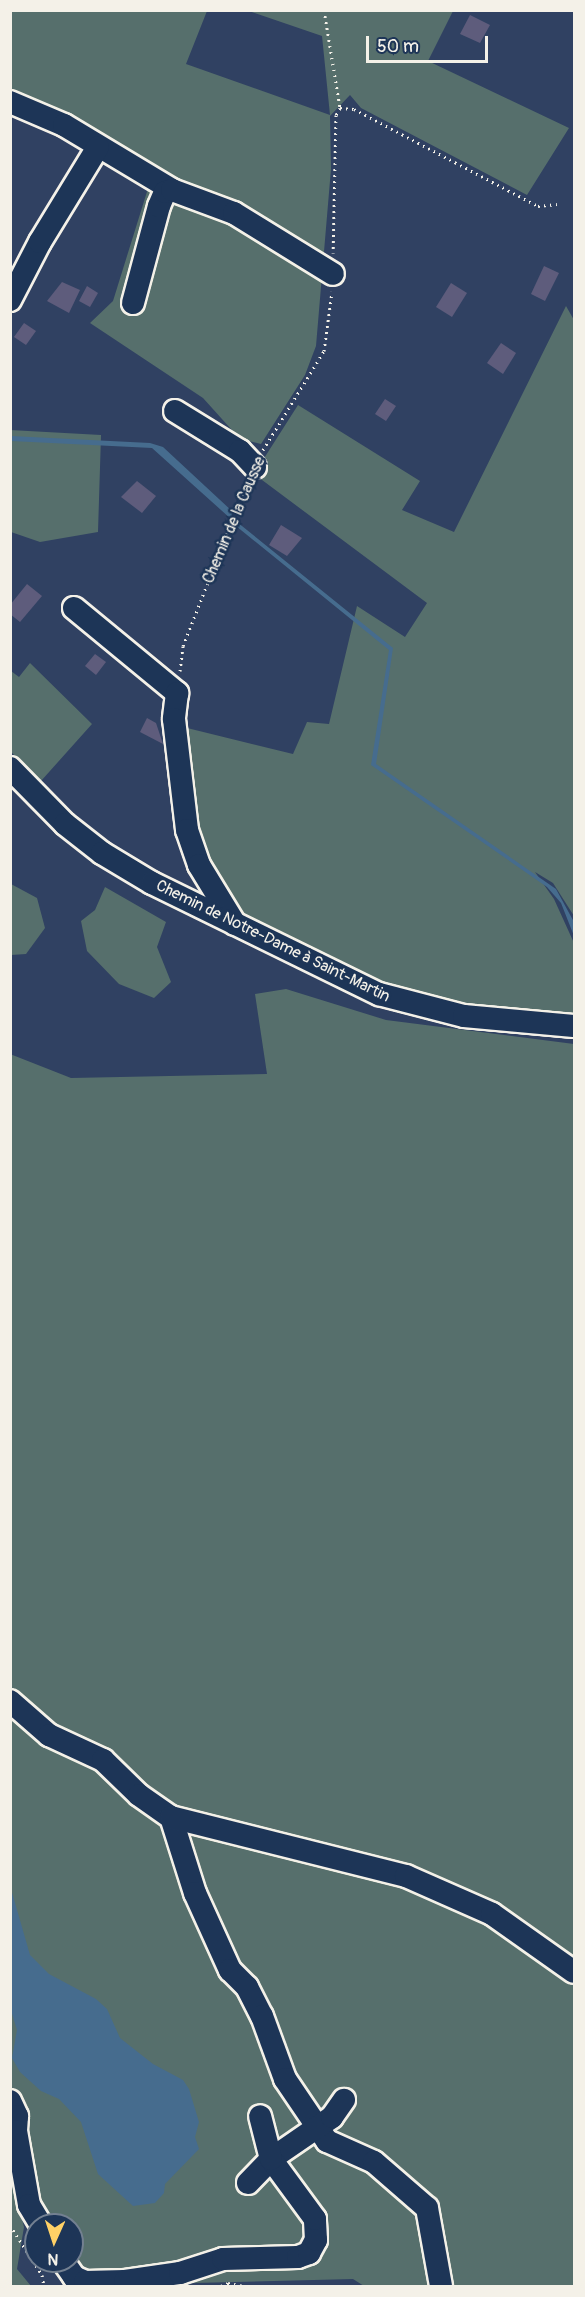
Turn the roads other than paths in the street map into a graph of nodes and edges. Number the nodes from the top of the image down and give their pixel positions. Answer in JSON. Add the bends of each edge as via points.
{"nodes":[{"id":1,"x":10,"y":102,"type":"edge"},
{"id":2,"x":98,"y":147,"type":"junction"},
{"id":3,"x":172,"y":190,"type":"junction"},
{"id":4,"x":333,"y":274,"type":"road end"},
{"id":5,"x":10,"y":300,"type":"edge"},
{"id":6,"x":133,"y":303,"type":"dead end"},
{"id":7,"x":175,"y":411,"type":"dead end"},
{"id":8,"x":255,"y":467,"type":"road end"},
{"id":9,"x":74,"y":608,"type":"dead end"},
{"id":10,"x":10,"y":768,"type":"edge"},
{"id":11,"x":235,"y":924,"type":"junction"},
{"id":12,"x":574,"y":1026,"type":"edge"},
{"id":13,"x":10,"y":1701,"type":"edge"},
{"id":14,"x":171,"y":1817,"type":"junction"},
{"id":15,"x":574,"y":1972,"type":"edge"},
{"id":16,"x":344,"y":2100,"type":"dead end"},
{"id":17,"x":10,"y":2101,"type":"edge"},
{"id":18,"x":260,"y":2116,"type":"dead end"},
{"id":19,"x":318,"y":2128,"type":"junction"},
{"id":20,"x":271,"y":2159,"type":"junction"},
{"id":21,"x":248,"y":2184,"type":"dead end"},
{"id":22,"x":34,"y":2213,"type":"edge"},
{"id":23,"x":71,"y":2273,"type":"edge"},
{"id":24,"x":441,"y":2286,"type":"edge"}],
"edges":[{"from":1,"to":2,"type":"street","via":[[64,125]]},
{"from":2,"to":3,"type":"street"},
{"from":2,"to":5,"type":"street"},
{"from":3,"to":4,"type":"street","via":[[234,213]]},
{"from":3,"to":6,"type":"street","via":[[165,192],[159,206]]},
{"from":7,"to":8,"type":"street","via":[[240,451]]},
{"from":9,"to":11,"type":"street","via":[[177,693],[174,719],[187,830],[199,865]]},
{"from":10,"to":11,"type":"street","name":"Chemin de Notre-Dame à Saint-Martin","via":[[64,824],[102,853]]},
{"from":11,"to":12,"type":"street","name":"Chemin de Notre-Dame à Saint-Martin","via":[[379,994],[424,1009],[464,1017]]},
{"from":13,"to":14,"type":"street","via":[[49,1735],[103,1760],[139,1795]]},
{"from":14,"to":15,"type":"street","via":[[406,1876],[492,1914]]},
{"from":14,"to":19,"type":"street","via":[[195,1893],[230,1970],[246,1987],[262,2016],[285,2079]]},
{"from":16,"to":19,"type":"street","via":[[332,2118]]},
{"from":17,"to":22,"type":"street","via":[[17,2116],[16,2131]]},
{"from":18,"to":20,"type":"street"},
{"from":19,"to":20,"type":"street"},
{"from":19,"to":24,"type":"street","via":[[327,2141],[374,2162],[427,2208]]},
{"from":20,"to":21,"type":"street"},
{"from":20,"to":23,"type":"street","via":[[315,2219],[316,2240],[309,2253],[298,2257],[223,2259],[180,2273],[125,2281],[86,2282]]}]}
